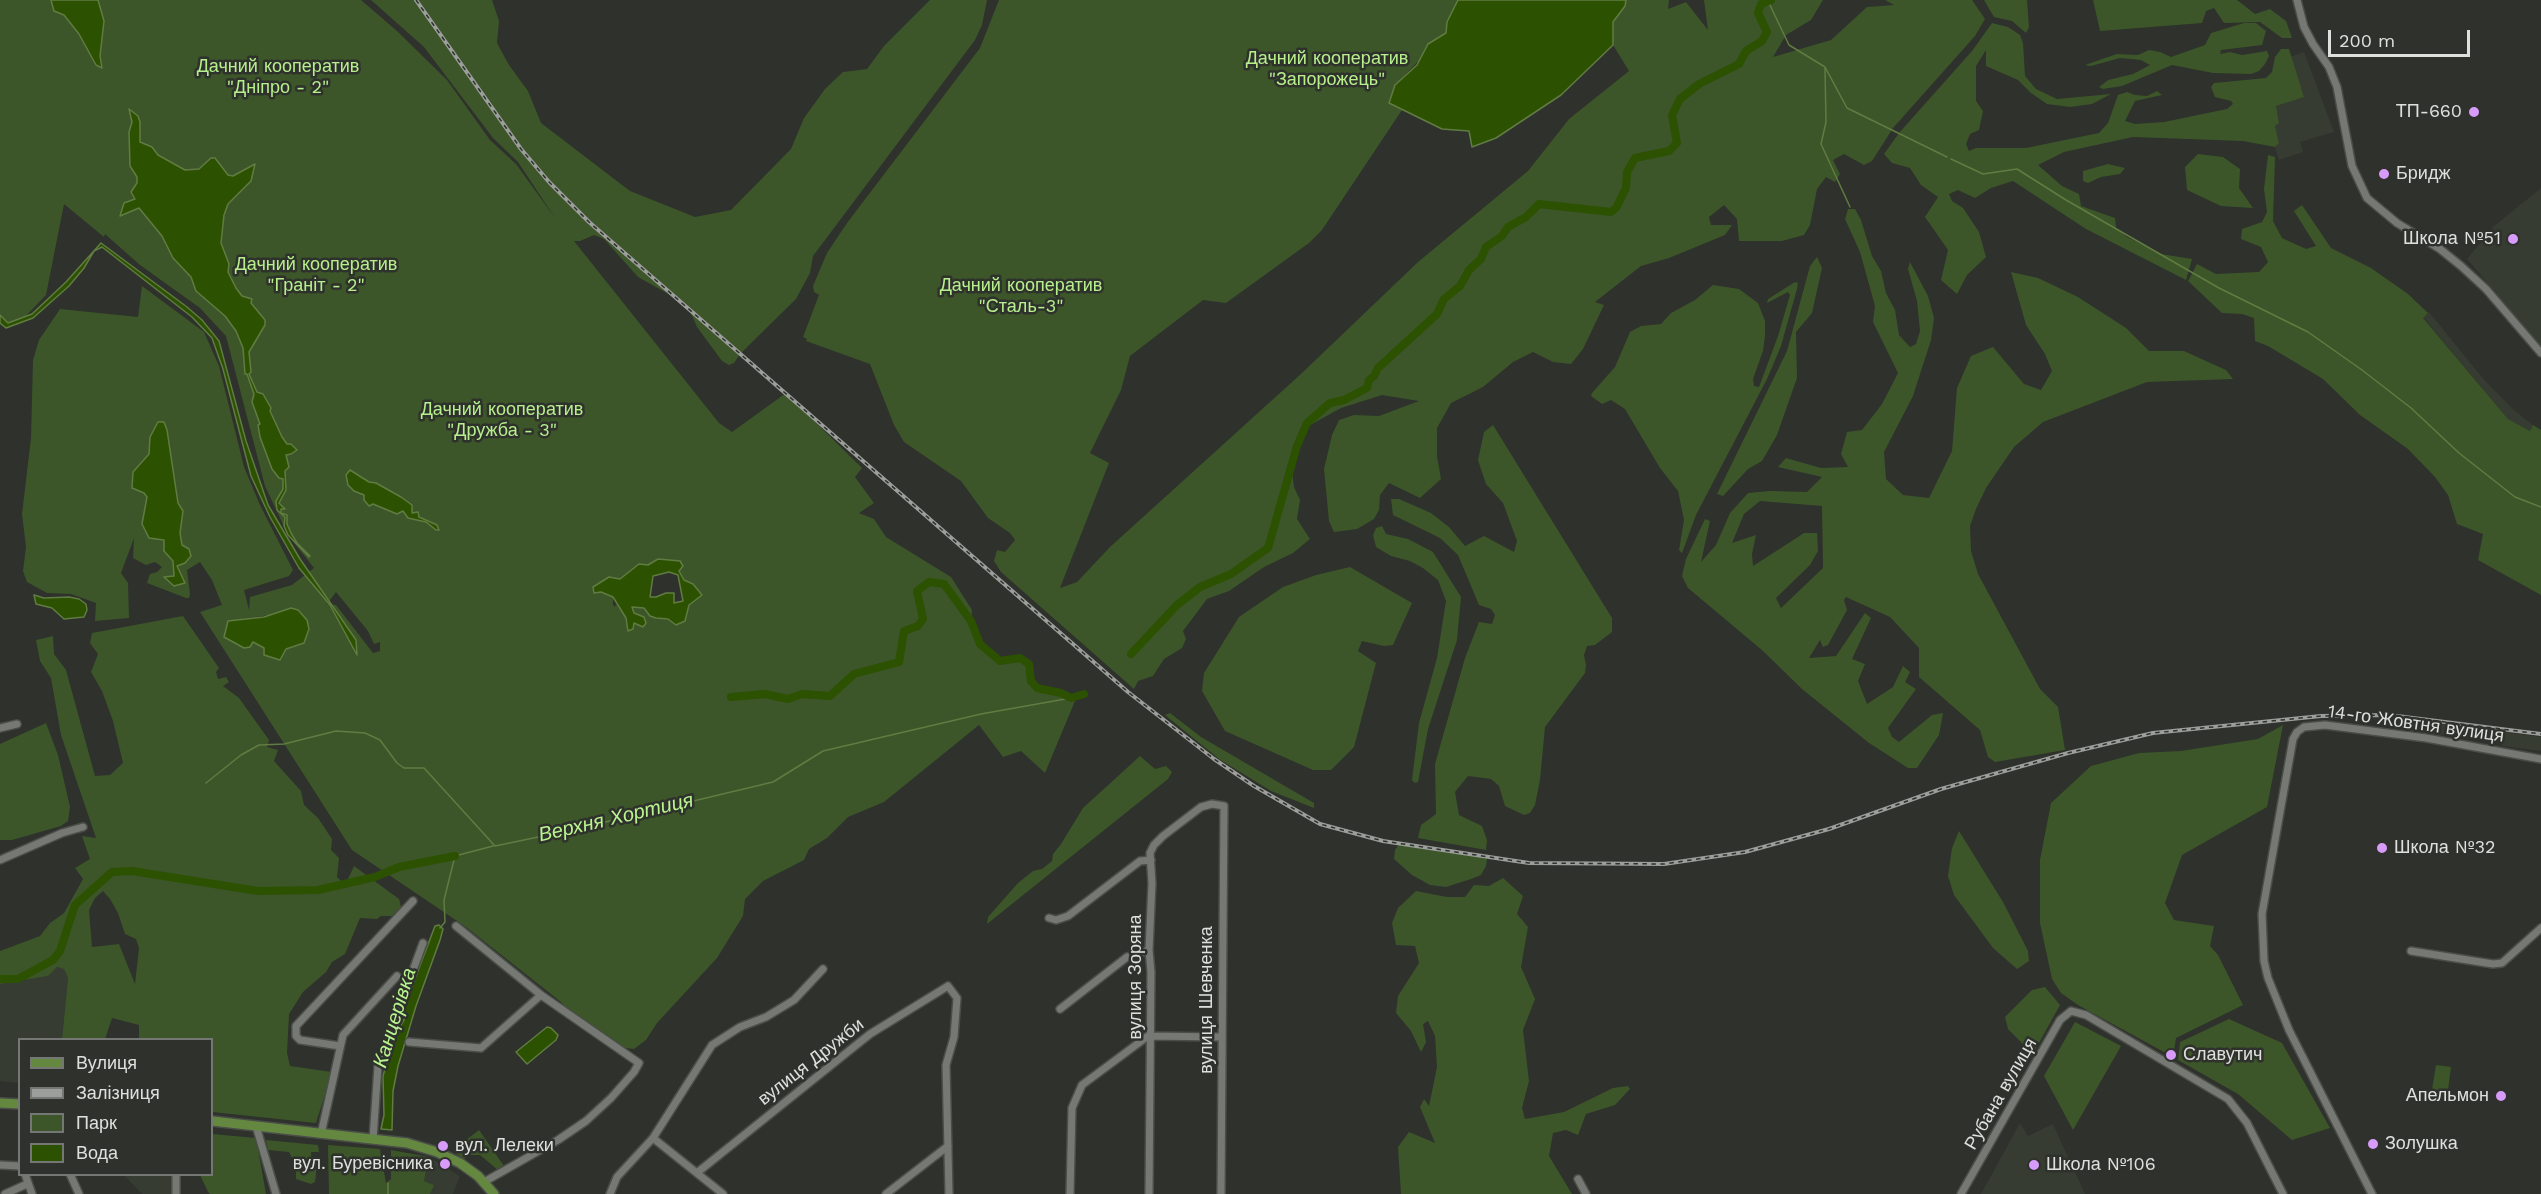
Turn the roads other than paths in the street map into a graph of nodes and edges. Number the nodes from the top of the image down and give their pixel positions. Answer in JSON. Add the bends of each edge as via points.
{"nodes":[{"id":1,"x":2297,"y":0,"type":"edge"},
{"id":2,"x":2541,"y":353,"type":"edge"},
{"id":3,"x":17,"y":724,"type":"dead end"},
{"id":4,"x":0,"y":728,"type":"edge"},
{"id":5,"x":2541,"y":759,"type":"edge"},
{"id":6,"x":83,"y":827,"type":"dead end"},
{"id":7,"x":0,"y":860,"type":"edge"},
{"id":8,"x":1151,"y":860,"type":"junction"},
{"id":9,"x":414,"y":901,"type":"dead end"},
{"id":10,"x":1049,"y":918,"type":"dead end"},
{"id":11,"x":456,"y":926,"type":"dead end"},
{"id":12,"x":2541,"y":928,"type":"edge"},
{"id":13,"x":423,"y":943,"type":"dead end"},
{"id":14,"x":1149,"y":950,"type":"junction"},
{"id":15,"x":2411,"y":951,"type":"dead end"},
{"id":16,"x":823,"y":969,"type":"dead end"},
{"id":17,"x":397,"y":976,"type":"dead end"},
{"id":18,"x":541,"y":995,"type":"junction"},
{"id":19,"x":1060,"y":1009,"type":"dead end"},
{"id":20,"x":1151,"y":1035,"type":"junction"},
{"id":21,"x":1221,"y":1037,"type":"junction"},
{"id":22,"x":409,"y":1042,"type":"dead end"},
{"id":23,"x":340,"y":1046,"type":"junction"},
{"id":24,"x":0,"y":1103,"type":"edge"},
{"id":25,"x":18,"y":1104,"type":"edge"},
{"id":26,"x":213,"y":1121,"type":"edge"},
{"id":27,"x":256,"y":1126,"type":"junction"},
{"id":28,"x":321,"y":1134,"type":"junction"},
{"id":29,"x":653,"y":1138,"type":"junction"},
{"id":30,"x":373,"y":1139,"type":"junction"},
{"id":31,"x":948,"y":1146,"type":"junction"},
{"id":32,"x":0,"y":1165,"type":"edge"},
{"id":33,"x":18,"y":1166,"type":"edge"},
{"id":34,"x":698,"y":1172,"type":"junction"},
{"id":35,"x":25,"y":1176,"type":"edge"},
{"id":36,"x":71,"y":1176,"type":"edge"},
{"id":37,"x":176,"y":1176,"type":"edge"},
{"id":38,"x":1578,"y":1179,"type":"dead end"},
{"id":39,"x":484,"y":1182,"type":"junction"},
{"id":40,"x":27,"y":1184,"type":"junction"},
{"id":41,"x":5,"y":1194,"type":"edge"},
{"id":42,"x":32,"y":1194,"type":"edge"},
{"id":43,"x":79,"y":1194,"type":"edge"},
{"id":44,"x":176,"y":1194,"type":"edge"},
{"id":45,"x":276,"y":1194,"type":"edge"},
{"id":46,"x":494,"y":1194,"type":"edge"},
{"id":47,"x":610,"y":1194,"type":"edge"},
{"id":48,"x":723,"y":1194,"type":"edge"},
{"id":49,"x":886,"y":1194,"type":"edge"},
{"id":50,"x":949,"y":1194,"type":"edge"},
{"id":51,"x":1070,"y":1194,"type":"edge"},
{"id":52,"x":1149,"y":1194,"type":"edge"},
{"id":53,"x":1221,"y":1194,"type":"edge"},
{"id":54,"x":1586,"y":1194,"type":"edge"},
{"id":55,"x":1961,"y":1194,"type":"edge"},
{"id":56,"x":2283,"y":1194,"type":"edge"},
{"id":57,"x":2372,"y":1194,"type":"edge"}],
"edges":[{"from":1,"to":2,"type":"street","via":[[2304,27],[2337,87],[2352,166],[2367,198],[2470,274]]},
{"from":3,"to":4,"type":"street"},
{"from":5,"to":57,"type":"street","name":"14-го Жовтня вулиця","via":[[2325,725],[2301,728],[2293,739],[2262,914],[2264,961],[2289,1030]]},
{"from":6,"to":7,"type":"street"},
{"from":8,"to":10,"type":"street","via":[[1140,861],[1068,916]]},
{"from":8,"to":14,"type":"street","name":"вулиця Зоряна"},
{"from":8,"to":21,"type":"street","name":"вулиця Шевченка","via":[[1154,845],[1201,807],[1224,806]]},
{"from":9,"to":23,"type":"street","via":[[296,1026],[300,1040]]},
{"from":11,"to":18,"type":"street"},
{"from":12,"to":15,"type":"street","via":[[2502,963]]},
{"from":13,"to":30,"type":"street","via":[[378,1066]]},
{"from":14,"to":19,"type":"street","via":[[1127,957]]},
{"from":14,"to":20,"type":"street","name":"вулиця Зоряна"},
{"from":16,"to":29,"type":"street","via":[[794,1000],[716,1041]]},
{"from":17,"to":23,"type":"street","via":[[346,1030]]},
{"from":18,"to":22,"type":"street","via":[[481,1048]]},
{"from":18,"to":39,"type":"street","via":[[639,1063],[586,1121]]},
{"from":20,"to":21,"type":"street"},
{"from":20,"to":51,"type":"street","via":[[1082,1084],[1072,1108]]},
{"from":20,"to":52,"type":"street","name":"вулиця Зоряна"},
{"from":21,"to":53,"type":"street","name":"вулиця Шевченка"},
{"from":23,"to":28,"type":"street"},
{"from":24,"to":25,"type":"main road"},
{"from":26,"to":27,"type":"main road"},
{"from":27,"to":28,"type":"main road"},
{"from":27,"to":45,"type":"street"},
{"from":28,"to":30,"type":"main road"},
{"from":29,"to":34,"type":"street"},
{"from":29,"to":47,"type":"street","via":[[617,1177]]},
{"from":30,"to":39,"type":"main road","via":[[437,1152],[460,1163]]},
{"from":31,"to":34,"type":"street","name":"вулиця Дружби","via":[[946,1061],[954,1037],[957,998],[950,987],[944,987],[870,1034]]},
{"from":31,"to":49,"type":"street"},
{"from":31,"to":50,"type":"street"},
{"from":32,"to":33,"type":"street"},
{"from":34,"to":48,"type":"street"},
{"from":35,"to":40,"type":"street"},
{"from":36,"to":43,"type":"street"},
{"from":37,"to":44,"type":"street"},
{"from":38,"to":54,"type":"street"},
{"from":39,"to":46,"type":"main road"},
{"from":40,"to":41,"type":"street"},
{"from":40,"to":42,"type":"street"},
{"from":55,"to":56,"type":"street","name":"Рубана вулиця","via":[[2060,1020],[2071,1011],[2095,1021],[2228,1099],[2247,1123]]}]}
